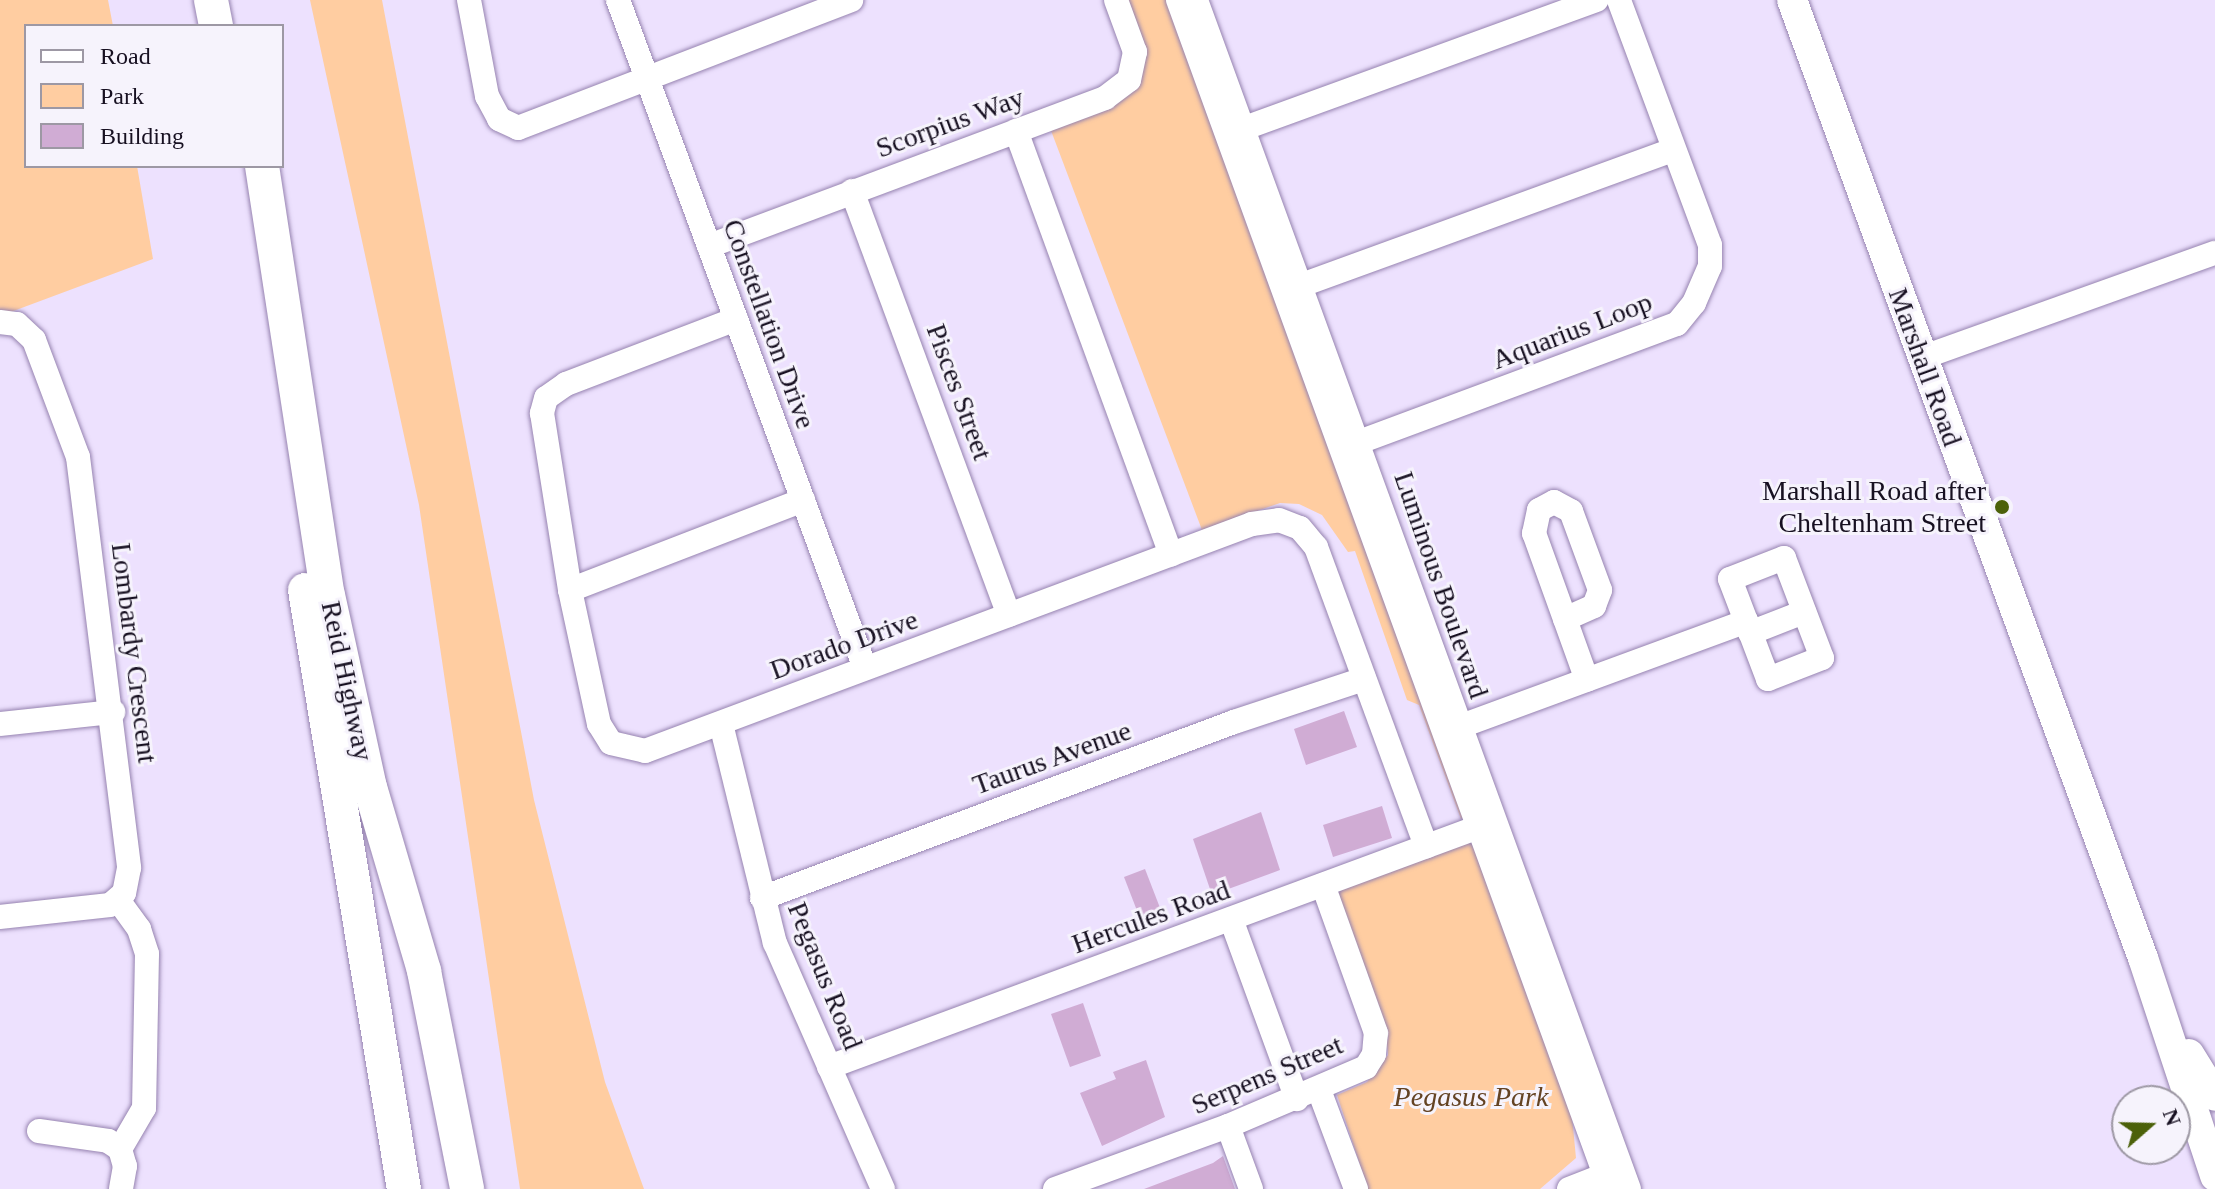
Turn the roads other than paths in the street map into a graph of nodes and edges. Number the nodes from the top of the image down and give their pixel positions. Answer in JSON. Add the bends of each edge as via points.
{"nodes":[{"id":1,"x":211,"y":0,"type":"edge"},
{"id":2,"x":233,"y":0,"type":"edge"},
{"id":3,"x":469,"y":0,"type":"edge"},
{"id":4,"x":618,"y":0,"type":"edge"},
{"id":5,"x":851,"y":0,"type":"edge"},
{"id":6,"x":1116,"y":0,"type":"edge"},
{"id":7,"x":1178,"y":0,"type":"edge"},
{"id":8,"x":1196,"y":0,"type":"edge"},
{"id":9,"x":1597,"y":0,"type":"edge"},
{"id":10,"x":1619,"y":0,"type":"edge"},
{"id":11,"x":1792,"y":0,"type":"edge"},
{"id":12,"x":216,"y":24,"type":"edge"},
{"id":13,"x":238,"y":24,"type":"edge"},
{"id":14,"x":646,"y":76,"type":"junction"},
{"id":15,"x":1016,"y":131,"type":"junction"},
{"id":16,"x":1236,"y":132,"type":"junction"},
{"id":17,"x":1673,"y":150,"type":"junction"},
{"id":18,"x":240,"y":168,"type":"edge"},
{"id":19,"x":262,"y":168,"type":"edge"},
{"id":20,"x":852,"y":191,"type":"junction"},
{"id":21,"x":709,"y":246,"type":"junction"},
{"id":22,"x":2215,"y":253,"type":"edge"},
{"id":23,"x":1293,"y":289,"type":"junction"},
{"id":24,"x":736,"y":319,"type":"junction"},
{"id":25,"x":0,"y":322,"type":"edge"},
{"id":26,"x":1921,"y":358,"type":"junction"},
{"id":27,"x":1350,"y":446,"type":"junction"},
{"id":28,"x":803,"y":500,"type":"junction"},
{"id":29,"x":1171,"y":554,"type":"junction"},
{"id":30,"x":570,"y":590,"type":"junction"},
{"id":31,"x":1804,"y":612,"type":"junction"},
{"id":32,"x":1009,"y":615,"type":"junction"},
{"id":33,"x":1565,"y":619,"type":"junction"},
{"id":34,"x":1748,"y":627,"type":"junction"},
{"id":35,"x":865,"y":668,"type":"junction"},
{"id":36,"x":1364,"y":679,"type":"junction"},
{"id":37,"x":1587,"y":680,"type":"junction"},
{"id":38,"x":113,"y":712,"type":"junction"},
{"id":39,"x":0,"y":724,"type":"edge"},
{"id":40,"x":1451,"y":730,"type":"junction"},
{"id":41,"x":723,"y":732,"type":"dead end"},
{"id":42,"x":1486,"y":824,"type":"junction"},
{"id":43,"x":1426,"y":846,"type":"junction"},
{"id":44,"x":1323,"y":885,"type":"junction"},
{"id":45,"x":762,"y":898,"type":"junction"},
{"id":46,"x":118,"y":900,"type":"junction"},
{"id":47,"x":0,"y":917,"type":"edge"},
{"id":48,"x":1231,"y":919,"type":"junction"},
{"id":49,"x":2143,"y":958,"type":"junction"},
{"id":50,"x":829,"y":1067,"type":"junction"},
{"id":51,"x":1308,"y":1094,"type":"junction"},
{"id":52,"x":2215,"y":1096,"type":"edge"},
{"id":53,"x":1228,"y":1126,"type":"junction"},
{"id":54,"x":39,"y":1131,"type":"dead end"},
{"id":55,"x":461,"y":1144,"type":"junction"},
{"id":56,"x":120,"y":1149,"type":"junction"},
{"id":57,"x":2215,"y":1176,"type":"edge"},
{"id":58,"x":1617,"y":1180,"type":"edge"},
{"id":59,"x":121,"y":1189,"type":"edge"},
{"id":60,"x":404,"y":1189,"type":"edge"},
{"id":61,"x":467,"y":1189,"type":"edge"},
{"id":62,"x":480,"y":1189,"type":"edge"},
{"id":63,"x":883,"y":1189,"type":"edge"},
{"id":64,"x":1055,"y":1189,"type":"edge"},
{"id":65,"x":1251,"y":1189,"type":"edge"},
{"id":66,"x":1356,"y":1189,"type":"edge"},
{"id":67,"x":1569,"y":1189,"type":"edge"}],
"edges":[{"from":1,"to":12,"type":"highway"},
{"from":2,"to":13,"type":"highway"},
{"from":3,"to":14,"type":"street","via":[[487,96],[508,127],[518,128]]},
{"from":4,"to":14,"type":"street","name":"Constellation Drive"},
{"from":5,"to":14,"type":"street"},
{"from":6,"to":15,"type":"street","name":"Scorpius Way","via":[[1135,52],[1129,80],[1105,98]]},
{"from":7,"to":16,"type":"street","name":"Luminous Boulevard"},
{"from":8,"to":16,"type":"street","name":"Luminous Boulevard"},
{"from":9,"to":16,"type":"street"},
{"from":10,"to":17,"type":"street","name":"Aquarius Loop"},
{"from":11,"to":26,"type":"main road","name":"Marshall Road"},
{"from":14,"to":21,"type":"street","name":"Constellation Drive"},
{"from":15,"to":20,"type":"street","name":"Scorpius Way"},
{"from":15,"to":29,"type":"street"},
{"from":16,"to":23,"type":"street","name":"Luminous Boulevard"},
{"from":17,"to":23,"type":"street"},
{"from":17,"to":27,"type":"street","name":"Aquarius Loop","via":[[1710,245],[1702,285],[1677,324]]},
{"from":18,"to":60,"type":"highway","name":"Reid Highway"},
{"from":19,"to":55,"type":"highway","name":"Reid Highway","via":[[328,595],[370,787],[424,971]]},
{"from":20,"to":21,"type":"street","name":"Scorpius Way"},
{"from":20,"to":32,"type":"street","name":"Pisces Street"},
{"from":21,"to":24,"type":"street","name":"Constellation Drive"},
{"from":22,"to":26,"type":"street"},
{"from":23,"to":27,"type":"street","name":"Luminous Boulevard"},
{"from":24,"to":28,"type":"street","name":"Constellation Drive"},
{"from":24,"to":30,"type":"street","name":"Dorado Drive","via":[[566,384],[546,398],[542,413]]},
{"from":25,"to":38,"type":"street","name":"Lombardy Crescent","via":[[17,324],[34,340],[78,457]]},
{"from":26,"to":49,"type":"main road","name":"Marshall Road"},
{"from":27,"to":40,"type":"street","name":"Luminous Boulevard"},
{"from":28,"to":30,"type":"street"},
{"from":28,"to":35,"type":"street","name":"Constellation Drive"},
{"from":29,"to":32,"type":"street","name":"Dorado Drive"},
{"from":29,"to":36,"type":"street","name":"Dorado Drive","via":[[1267,519],[1296,525],[1316,547]]},
{"from":30,"to":35,"type":"street","name":"Dorado Drive","via":[[599,724],[611,743],[630,750],[645,751]]},
{"from":31,"to":34,"type":"street"},
{"from":31,"to":34,"type":"street","via":[[1822,658],[1768,679]]},
{"from":31,"to":34,"type":"street","via":[[1784,558],[1730,579]]},
{"from":32,"to":35,"type":"street","name":"Dorado Drive"},
{"from":33,"to":33,"type":"street","via":[[1594,606],[1600,590],[1563,502],[1545,505],[1535,516],[1534,533]]},
{"from":33,"to":37,"type":"street"},
{"from":34,"to":37,"type":"street"},
{"from":36,"to":43,"type":"street","name":"Dorado Drive"},
{"from":36,"to":45,"type":"street","name":"Taurus Avenue","via":[[1234,722]]},
{"from":37,"to":40,"type":"street"},
{"from":38,"to":39,"type":"street"},
{"from":38,"to":46,"type":"street","name":"Lombardy Crescent","via":[[129,868]]},
{"from":40,"to":42,"type":"street","name":"Luminous Boulevard"},
{"from":41,"to":45,"type":"street","name":"Pegasus Road"},
{"from":42,"to":43,"type":"street","name":"Hercules Road"},
{"from":42,"to":58,"type":"street","name":"Luminous Boulevard"},
{"from":43,"to":44,"type":"street","name":"Hercules Road"},
{"from":44,"to":48,"type":"street","name":"Hercules Road"},
{"from":44,"to":51,"type":"street","name":"Serpens Street","via":[[1377,1041],[1360,1073]]},
{"from":45,"to":50,"type":"street","name":"Pegasus Road","via":[[775,943]]},
{"from":46,"to":47,"type":"street","via":[[101,907]]},
{"from":46,"to":56,"type":"street","via":[[139,929],[147,954],[144,1108]]},
{"from":48,"to":50,"type":"street","name":"Hercules Road"},
{"from":48,"to":51,"type":"street"},
{"from":49,"to":52,"type":"main road","name":"Marshall Road","via":[[2191,1059]]},
{"from":49,"to":57,"type":"main road","name":"Marshall Road"},
{"from":50,"to":63,"type":"street","name":"Pegasus Road"},
{"from":51,"to":53,"type":"street","name":"Serpens Street"},
{"from":51,"to":66,"type":"street"},
{"from":53,"to":64,"type":"street","name":"Serpens Street"},
{"from":53,"to":65,"type":"street"},
{"from":54,"to":56,"type":"street","via":[[108,1141]]},
{"from":55,"to":61,"type":"highway","name":"Reid Highway"},
{"from":55,"to":62,"type":"highway"},
{"from":56,"to":59,"type":"street","via":[[125,1166]]},
{"from":58,"to":67,"type":"street"}]}
